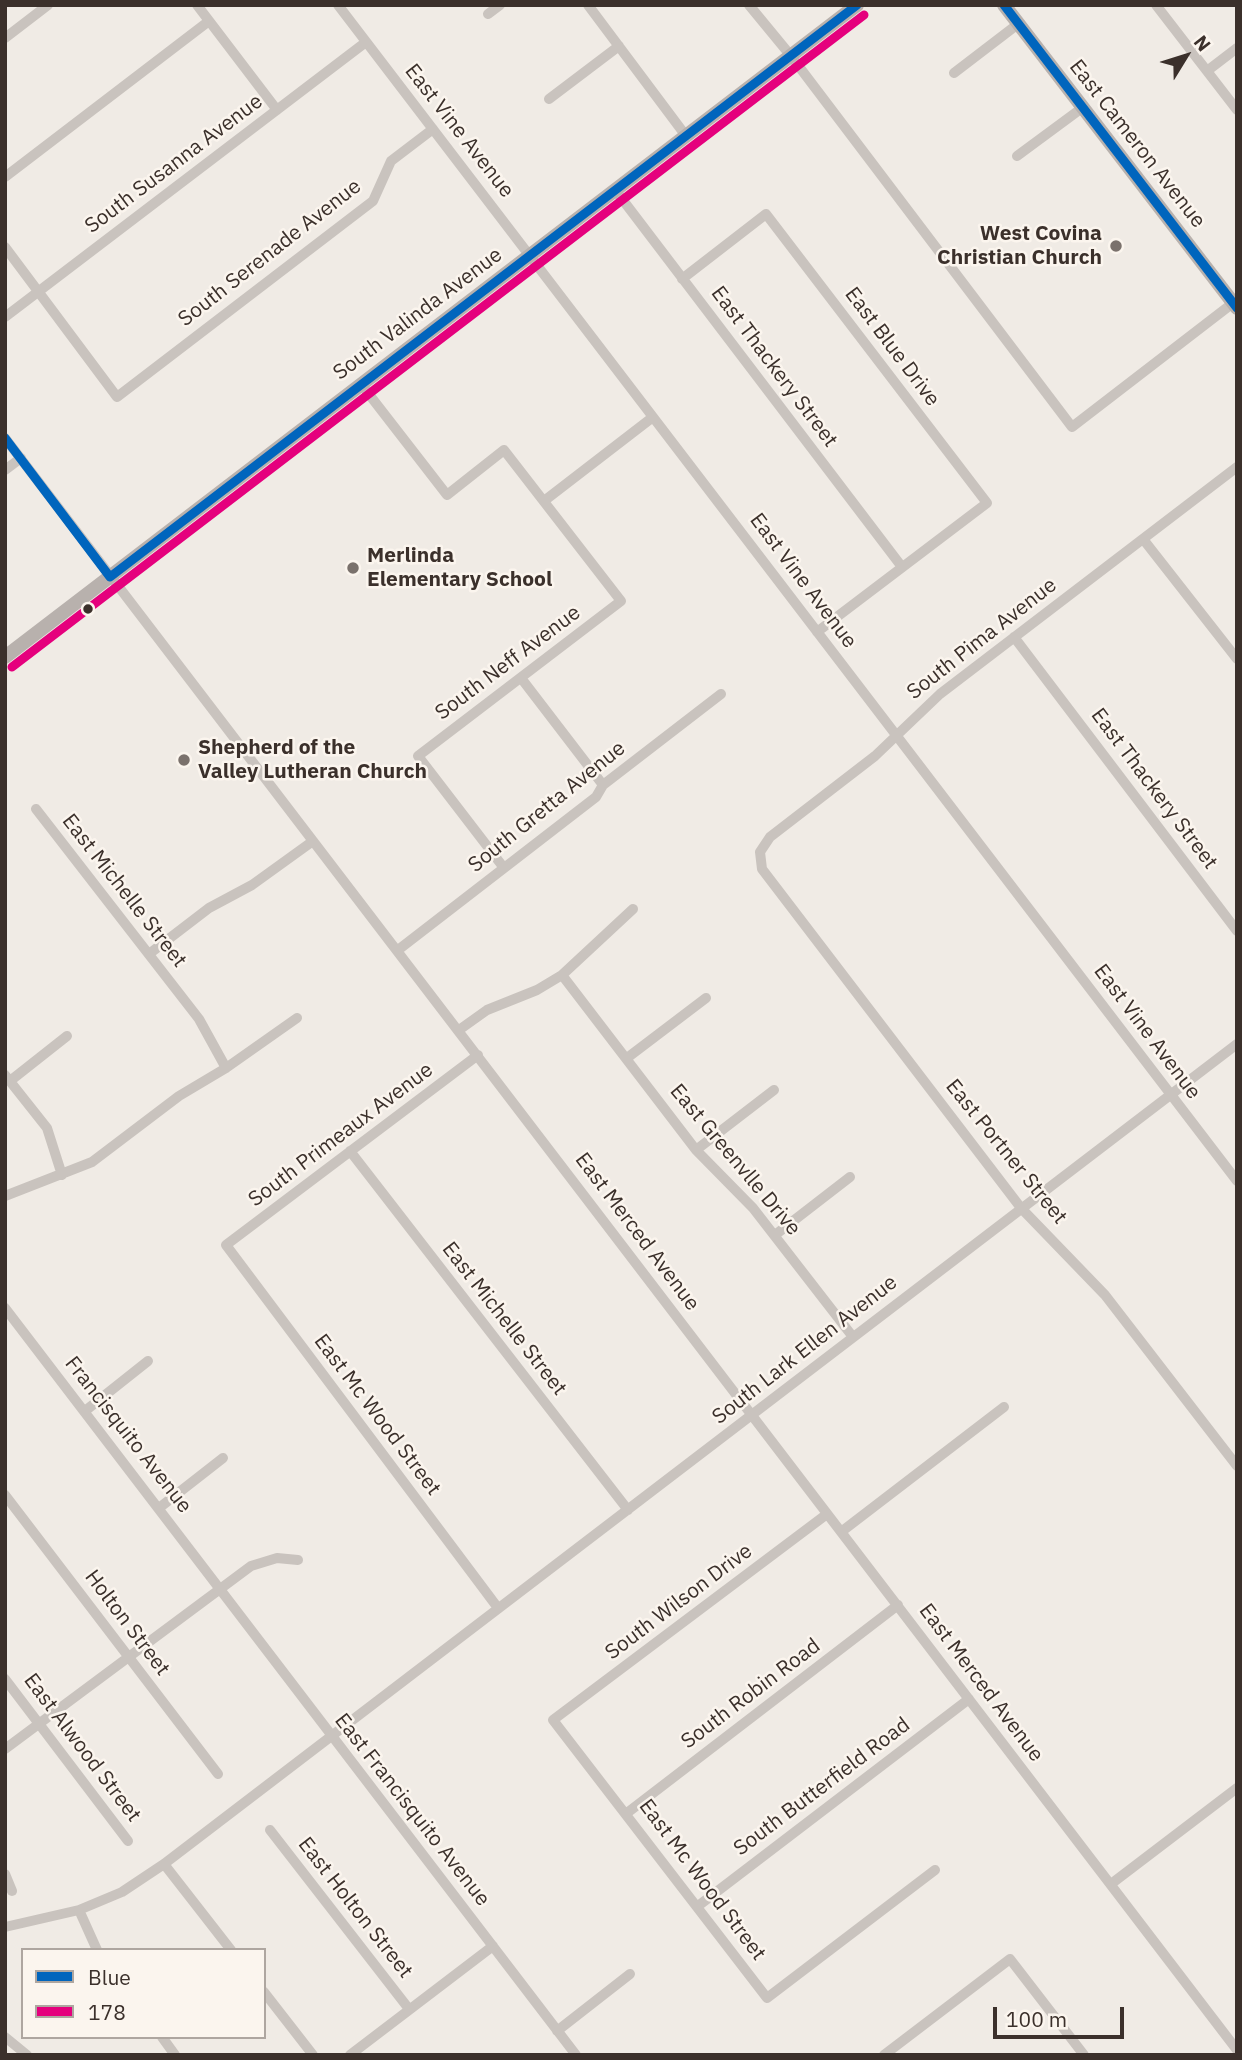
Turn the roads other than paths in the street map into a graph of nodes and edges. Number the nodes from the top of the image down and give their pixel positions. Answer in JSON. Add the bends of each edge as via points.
{"nodes":[{"id":1,"x":48,"y":5,"type":"edge"},
{"id":2,"x":197,"y":5,"type":"edge"},
{"id":3,"x":338,"y":5,"type":"edge"},
{"id":4,"x":500,"y":5,"type":"edge"},
{"id":5,"x":589,"y":5,"type":"edge"},
{"id":6,"x":749,"y":5,"type":"edge"},
{"id":7,"x":857,"y":5,"type":"edge"},
{"id":8,"x":1004,"y":5,"type":"edge"},
{"id":9,"x":1156,"y":5,"type":"edge"},
{"id":10,"x":488,"y":14,"type":"dead end"},
{"id":11,"x":209,"y":21,"type":"junction"},
{"id":12,"x":1018,"y":24,"type":"junction"},
{"id":13,"x":5,"y":38,"type":"edge"},
{"id":14,"x":366,"y":42,"type":"junction"},
{"id":15,"x":619,"y":46,"type":"junction"},
{"id":16,"x":1237,"y":48,"type":"edge"},
{"id":17,"x":791,"y":56,"type":"junction"},
{"id":18,"x":1207,"y":71,"type":"junction"},
{"id":19,"x":954,"y":73,"type":"dead end"},
{"id":20,"x":549,"y":99,"type":"dead end"},
{"id":21,"x":1082,"y":108,"type":"junction"},
{"id":22,"x":277,"y":110,"type":"junction"},
{"id":23,"x":1237,"y":110,"type":"edge"},
{"id":24,"x":433,"y":129,"type":"junction"},
{"id":25,"x":687,"y":136,"type":"junction"},
{"id":26,"x":1017,"y":156,"type":"dead end"},
{"id":27,"x":5,"y":177,"type":"edge"},
{"id":28,"x":616,"y":191,"type":"junction"},
{"id":29,"x":5,"y":247,"type":"edge"},
{"id":30,"x":530,"y":255,"type":"junction"},
{"id":31,"x":682,"y":279,"type":"junction"},
{"id":32,"x":39,"y":291,"type":"junction"},
{"id":33,"x":1235,"y":306,"type":"edge"},
{"id":34,"x":5,"y":317,"type":"edge"},
{"id":35,"x":361,"y":384,"type":"junction"},
{"id":36,"x":653,"y":417,"type":"junction"},
{"id":37,"x":5,"y":438,"type":"edge"},
{"id":38,"x":21,"y":458,"type":"junction"},
{"id":39,"x":1237,"y":467,"type":"edge"},
{"id":40,"x":5,"y":470,"type":"edge"},
{"id":41,"x":544,"y":500,"type":"junction"},
{"id":42,"x":1143,"y":538,"type":"junction"},
{"id":43,"x":902,"y":567,"type":"junction"},
{"id":44,"x":110,"y":577,"type":"junction"},
{"id":45,"x":817,"y":632,"type":"junction"},
{"id":46,"x":1014,"y":637,"type":"junction"},
{"id":47,"x":5,"y":657,"type":"edge"},
{"id":48,"x":1237,"y":659,"type":"edge"},
{"id":49,"x":521,"y":678,"type":"junction"},
{"id":50,"x":721,"y":694,"type":"dead end"},
{"id":51,"x":895,"y":735,"type":"junction"},
{"id":52,"x":603,"y":785,"type":"junction"},
{"id":53,"x":36,"y":809,"type":"dead end"},
{"id":54,"x":313,"y":841,"type":"junction"},
{"id":55,"x":760,"y":852,"type":"joint"},
{"id":56,"x":505,"y":868,"type":"junction"},
{"id":57,"x":633,"y":909,"type":"dead end"},
{"id":58,"x":1237,"y":931,"type":"edge"},
{"id":59,"x":398,"y":950,"type":"junction"},
{"id":60,"x":149,"y":954,"type":"junction"},
{"id":61,"x":562,"y":975,"type":"junction"},
{"id":62,"x":706,"y":998,"type":"dead end"},
{"id":63,"x":297,"y":1018,"type":"dead end"},
{"id":64,"x":459,"y":1030,"type":"junction"},
{"id":65,"x":66,"y":1036,"type":"dead end"},
{"id":66,"x":1237,"y":1044,"type":"edge"},
{"id":67,"x":478,"y":1055,"type":"junction"},
{"id":68,"x":627,"y":1058,"type":"junction"},
{"id":69,"x":226,"y":1068,"type":"junction"},
{"id":70,"x":8,"y":1078,"type":"edge"},
{"id":71,"x":774,"y":1090,"type":"dead end"},
{"id":72,"x":1170,"y":1095,"type":"junction"},
{"id":73,"x":696,"y":1150,"type":"junction"},
{"id":74,"x":350,"y":1151,"type":"junction"},
{"id":75,"x":62,"y":1175,"type":"junction"},
{"id":76,"x":850,"y":1177,"type":"dead end"},
{"id":77,"x":1237,"y":1181,"type":"edge"},
{"id":78,"x":5,"y":1196,"type":"edge"},
{"id":79,"x":1021,"y":1209,"type":"junction"},
{"id":80,"x":775,"y":1235,"type":"junction"},
{"id":81,"x":226,"y":1245,"type":"joint"},
{"id":82,"x":5,"y":1308,"type":"edge"},
{"id":83,"x":853,"y":1337,"type":"junction"},
{"id":84,"x":148,"y":1361,"type":"dead end"},
{"id":85,"x":1004,"y":1407,"type":"dead end"},
{"id":86,"x":85,"y":1411,"type":"junction"},
{"id":87,"x":752,"y":1416,"type":"junction"},
{"id":88,"x":223,"y":1458,"type":"dead end"},
{"id":89,"x":1237,"y":1466,"type":"edge"},
{"id":90,"x":5,"y":1495,"type":"edge"},
{"id":91,"x":159,"y":1508,"type":"junction"},
{"id":92,"x":628,"y":1510,"type":"junction"},
{"id":93,"x":827,"y":1514,"type":"junction"},
{"id":94,"x":841,"y":1532,"type":"junction"},
{"id":95,"x":299,"y":1560,"type":"dead end"},
{"id":96,"x":220,"y":1587,"type":"junction"},
{"id":97,"x":898,"y":1605,"type":"junction"},
{"id":98,"x":498,"y":1608,"type":"junction"},
{"id":99,"x":128,"y":1656,"type":"junction"},
{"id":100,"x":5,"y":1679,"type":"edge"},
{"id":101,"x":969,"y":1699,"type":"junction"},
{"id":102,"x":553,"y":1720,"type":"joint"},
{"id":103,"x":39,"y":1723,"type":"junction"},
{"id":104,"x":331,"y":1737,"type":"junction"},
{"id":105,"x":5,"y":1749,"type":"edge"},
{"id":106,"x":218,"y":1774,"type":"dead end"},
{"id":107,"x":1237,"y":1788,"type":"edge"},
{"id":108,"x":627,"y":1813,"type":"junction"},
{"id":109,"x":270,"y":1830,"type":"dead end"},
{"id":110,"x":128,"y":1841,"type":"dead end"},
{"id":111,"x":164,"y":1864,"type":"junction"},
{"id":112,"x":935,"y":1870,"type":"dead end"},
{"id":113,"x":5,"y":1874,"type":"edge"},
{"id":114,"x":1111,"y":1885,"type":"junction"},
{"id":115,"x":12,"y":1891,"type":"dead end"},
{"id":116,"x":698,"y":1906,"type":"junction"},
{"id":117,"x":79,"y":1910,"type":"junction"},
{"id":118,"x":5,"y":1927,"type":"edge"},
{"id":119,"x":493,"y":1945,"type":"junction"},
{"id":120,"x":96,"y":1948,"type":"edge"},
{"id":121,"x":229,"y":1948,"type":"edge"},
{"id":122,"x":631,"y":1974,"type":"dead end"},
{"id":123,"x":266,"y":1995,"type":"edge"},
{"id":124,"x":409,"y":2009,"type":"junction"},
{"id":125,"x":557,"y":2031,"type":"junction"},
{"id":126,"x":5,"y":2037,"type":"edge"},
{"id":127,"x":163,"y":2039,"type":"edge"},
{"id":128,"x":1237,"y":2050,"type":"edge"},
{"id":129,"x":1081,"y":2054,"type":"edge"},
{"id":130,"x":27,"y":2055,"type":"edge"},
{"id":131,"x":175,"y":2055,"type":"edge"},
{"id":132,"x":313,"y":2055,"type":"edge"},
{"id":133,"x":350,"y":2055,"type":"edge"},
{"id":134,"x":576,"y":2055,"type":"edge"},
{"id":135,"x":884,"y":2055,"type":"edge"}],
"edges":[{"from":1,"to":13,"type":"street"},
{"from":2,"to":11,"type":"street"},
{"from":3,"to":14,"type":"street","name":"East Vine Avenue"},
{"from":4,"to":10,"type":"street"},
{"from":5,"to":15,"type":"street"},
{"from":6,"to":17,"type":"street"},
{"from":7,"to":17,"type":"main road","name":"South Valinda Avenue"},
{"from":8,"to":12,"type":"main road","name":"East Cameron Avenue"},
{"from":9,"to":18,"type":"street"},
{"from":11,"to":22,"type":"street"},
{"from":11,"to":27,"type":"street"},
{"from":12,"to":19,"type":"street"},
{"from":12,"to":21,"type":"main road","name":"East Cameron Avenue"},
{"from":14,"to":22,"type":"street","name":"South Susanna Avenue"},
{"from":14,"to":24,"type":"street","name":"East Vine Avenue"},
{"from":15,"to":20,"type":"street"},
{"from":15,"to":25,"type":"street"},
{"from":16,"to":18,"type":"street"},
{"from":17,"to":25,"type":"main road","name":"South Valinda Avenue"},
{"from":17,"to":33,"type":"street","via":[[1072,427]]},
{"from":18,"to":23,"type":"street"},
{"from":21,"to":26,"type":"street"},
{"from":21,"to":33,"type":"main road","name":"East Cameron Avenue"},
{"from":22,"to":32,"type":"street","name":"South Susanna Avenue"},
{"from":24,"to":30,"type":"street","name":"East Vine Avenue"},
{"from":24,"to":32,"type":"street","name":"South Serenade Avenue","via":[[391,161],[373,201],[117,397]]},
{"from":25,"to":28,"type":"main road","name":"South Valinda Avenue"},
{"from":28,"to":30,"type":"main road","name":"South Valinda Avenue"},
{"from":28,"to":31,"type":"street","name":"East Thackery Street"},
{"from":29,"to":32,"type":"street"},
{"from":30,"to":35,"type":"main road","name":"South Valinda Avenue"},
{"from":30,"to":36,"type":"street","name":"East Vine Avenue"},
{"from":31,"to":43,"type":"street","name":"East Thackery Street"},
{"from":31,"to":43,"type":"street","name":"East Blue Drive","via":[[766,214],[987,503]]},
{"from":32,"to":34,"type":"street","name":"South Susanna Avenue"},
{"from":35,"to":41,"type":"street","via":[[447,495],[504,450]]},
{"from":35,"to":44,"type":"main road","name":"South Valinda Avenue"},
{"from":36,"to":41,"type":"street"},
{"from":36,"to":45,"type":"street","name":"East Vine Avenue"},
{"from":37,"to":38,"type":"street","name":"East Merced Avenue"},
{"from":38,"to":40,"type":"street"},
{"from":38,"to":44,"type":"street","name":"East Merced Avenue"},
{"from":39,"to":42,"type":"street","name":"South Pima Avenue"},
{"from":41,"to":49,"type":"street","name":"South Neff Avenue","via":[[621,601]]},
{"from":42,"to":46,"type":"street","name":"South Pima Avenue"},
{"from":42,"to":48,"type":"street"},
{"from":43,"to":45,"type":"street"},
{"from":44,"to":47,"type":"main road","name":"South Valinda Avenue"},
{"from":44,"to":54,"type":"street","name":"East Merced Avenue"},
{"from":45,"to":51,"type":"street","name":"East Vine Avenue"},
{"from":46,"to":51,"type":"street","name":"South Pima Avenue"},
{"from":46,"to":58,"type":"street","name":"East Thackery Street"},
{"from":49,"to":52,"type":"street"},
{"from":49,"to":56,"type":"street","name":"South Neff Avenue","via":[[418,756]]},
{"from":50,"to":52,"type":"street","name":"South Gretta Avenue"},
{"from":51,"to":55,"type":"street","name":"South Pima Avenue","via":[[875,756],[770,837]]},
{"from":51,"to":72,"type":"street","name":"East Vine Avenue"},
{"from":52,"to":56,"type":"street","name":"South Gretta Avenue","via":[[596,797]]},
{"from":53,"to":60,"type":"street","name":"East Michelle Street"},
{"from":54,"to":59,"type":"street","name":"East Merced Avenue"},
{"from":54,"to":60,"type":"street","via":[[252,885],[209,908]]},
{"from":55,"to":79,"type":"street","name":"East Portner Street","via":[[762,869]]},
{"from":56,"to":59,"type":"street","name":"South Gretta Avenue"},
{"from":57,"to":61,"type":"street"},
{"from":59,"to":64,"type":"street","name":"East Merced Avenue"},
{"from":60,"to":69,"type":"street","name":"East Michelle Street","via":[[199,1019]]},
{"from":61,"to":64,"type":"street","via":[[488,1010]]},
{"from":61,"to":68,"type":"street","name":"East Greenvlle Drive"},
{"from":62,"to":68,"type":"street"},
{"from":63,"to":69,"type":"street"},
{"from":64,"to":67,"type":"street","name":"East Merced Avenue"},
{"from":65,"to":70,"type":"street"},
{"from":66,"to":72,"type":"street","name":"South Lark Ellen Avenue"},
{"from":67,"to":74,"type":"street","name":"South Primeaux Avenue"},
{"from":67,"to":87,"type":"street","name":"East Merced Avenue"},
{"from":68,"to":73,"type":"street","name":"East Greenvlle Drive"},
{"from":69,"to":75,"type":"street","via":[[179,1096],[92,1162]]},
{"from":70,"to":75,"type":"street","via":[[47,1128]]},
{"from":71,"to":73,"type":"street"},
{"from":72,"to":77,"type":"street","name":"East Vine Avenue"},
{"from":72,"to":79,"type":"street","name":"South Lark Ellen Avenue"},
{"from":73,"to":80,"type":"street","name":"East Greenvlle Drive"},
{"from":74,"to":81,"type":"street","name":"South Primeaux Avenue"},
{"from":74,"to":92,"type":"street","name":"East Michelle Street"},
{"from":75,"to":78,"type":"street"},
{"from":76,"to":80,"type":"street"},
{"from":79,"to":83,"type":"street","name":"South Lark Ellen Avenue"},
{"from":79,"to":89,"type":"street","name":"East Portner Street","via":[[1105,1295]]},
{"from":80,"to":83,"type":"street","name":"East Greenvlle Drive"},
{"from":81,"to":98,"type":"street","name":"East Mc Wood Street"},
{"from":82,"to":86,"type":"street","name":"Francisquito Avenue"},
{"from":83,"to":87,"type":"street","name":"South Lark Ellen Avenue"},
{"from":84,"to":86,"type":"street"},
{"from":85,"to":94,"type":"street"},
{"from":86,"to":91,"type":"street","name":"Francisquito Avenue"},
{"from":87,"to":92,"type":"street","name":"South Lark Ellen Avenue"},
{"from":87,"to":93,"type":"street","name":"East Merced Avenue"},
{"from":88,"to":91,"type":"street"},
{"from":90,"to":99,"type":"street","name":"Holton Street"},
{"from":91,"to":96,"type":"street","name":"Francisquito Avenue"},
{"from":92,"to":98,"type":"street","name":"South Lark Ellen Avenue"},
{"from":93,"to":94,"type":"street","name":"East Merced Avenue"},
{"from":93,"to":102,"type":"street","name":"South Wilson Drive"},
{"from":94,"to":97,"type":"street","name":"East Merced Avenue"},
{"from":95,"to":96,"type":"street","via":[[277,1558],[251,1566]]},
{"from":96,"to":99,"type":"street"},
{"from":96,"to":104,"type":"street","name":"East Francisquito Avenue"},
{"from":97,"to":101,"type":"street","name":"East Merced Avenue"},
{"from":97,"to":108,"type":"street","name":"South Robin Road"},
{"from":98,"to":104,"type":"street","name":"South Lark Ellen Avenue"},
{"from":99,"to":103,"type":"street"},
{"from":99,"to":106,"type":"street","name":"Holton Street"},
{"from":100,"to":103,"type":"street","name":"East Alwood Street"},
{"from":101,"to":114,"type":"street","name":"East Merced Avenue"},
{"from":101,"to":116,"type":"street","name":"South Butterfield Road"},
{"from":102,"to":108,"type":"street","name":"East Mc Wood Street"},
{"from":103,"to":105,"type":"street"},
{"from":103,"to":110,"type":"street","name":"East Alwood Street"},
{"from":104,"to":111,"type":"street","name":"South Lark Ellen Avenue"},
{"from":104,"to":119,"type":"street","name":"East Francisquito Avenue"},
{"from":107,"to":114,"type":"street"},
{"from":108,"to":116,"type":"street","name":"East Mc Wood Street"},
{"from":109,"to":124,"type":"street","name":"East Holton Street"},
{"from":111,"to":117,"type":"street","via":[[122,1892]]},
{"from":111,"to":121,"type":"street"},
{"from":112,"to":116,"type":"street","name":"East Mc Wood Street","via":[[767,1998]]},
{"from":113,"to":115,"type":"street"},
{"from":114,"to":128,"type":"street","name":"East Merced Avenue"},
{"from":117,"to":118,"type":"street"},
{"from":117,"to":120,"type":"street"},
{"from":119,"to":124,"type":"street"},
{"from":119,"to":125,"type":"street","name":"East Francisquito Avenue"},
{"from":122,"to":125,"type":"street"},
{"from":123,"to":132,"type":"street"},
{"from":124,"to":133,"type":"street"},
{"from":125,"to":134,"type":"street","name":"East Francisquito Avenue"},
{"from":126,"to":130,"type":"street"},
{"from":127,"to":131,"type":"street"},
{"from":129,"to":135,"type":"street","via":[[1010,1959]]}]}
